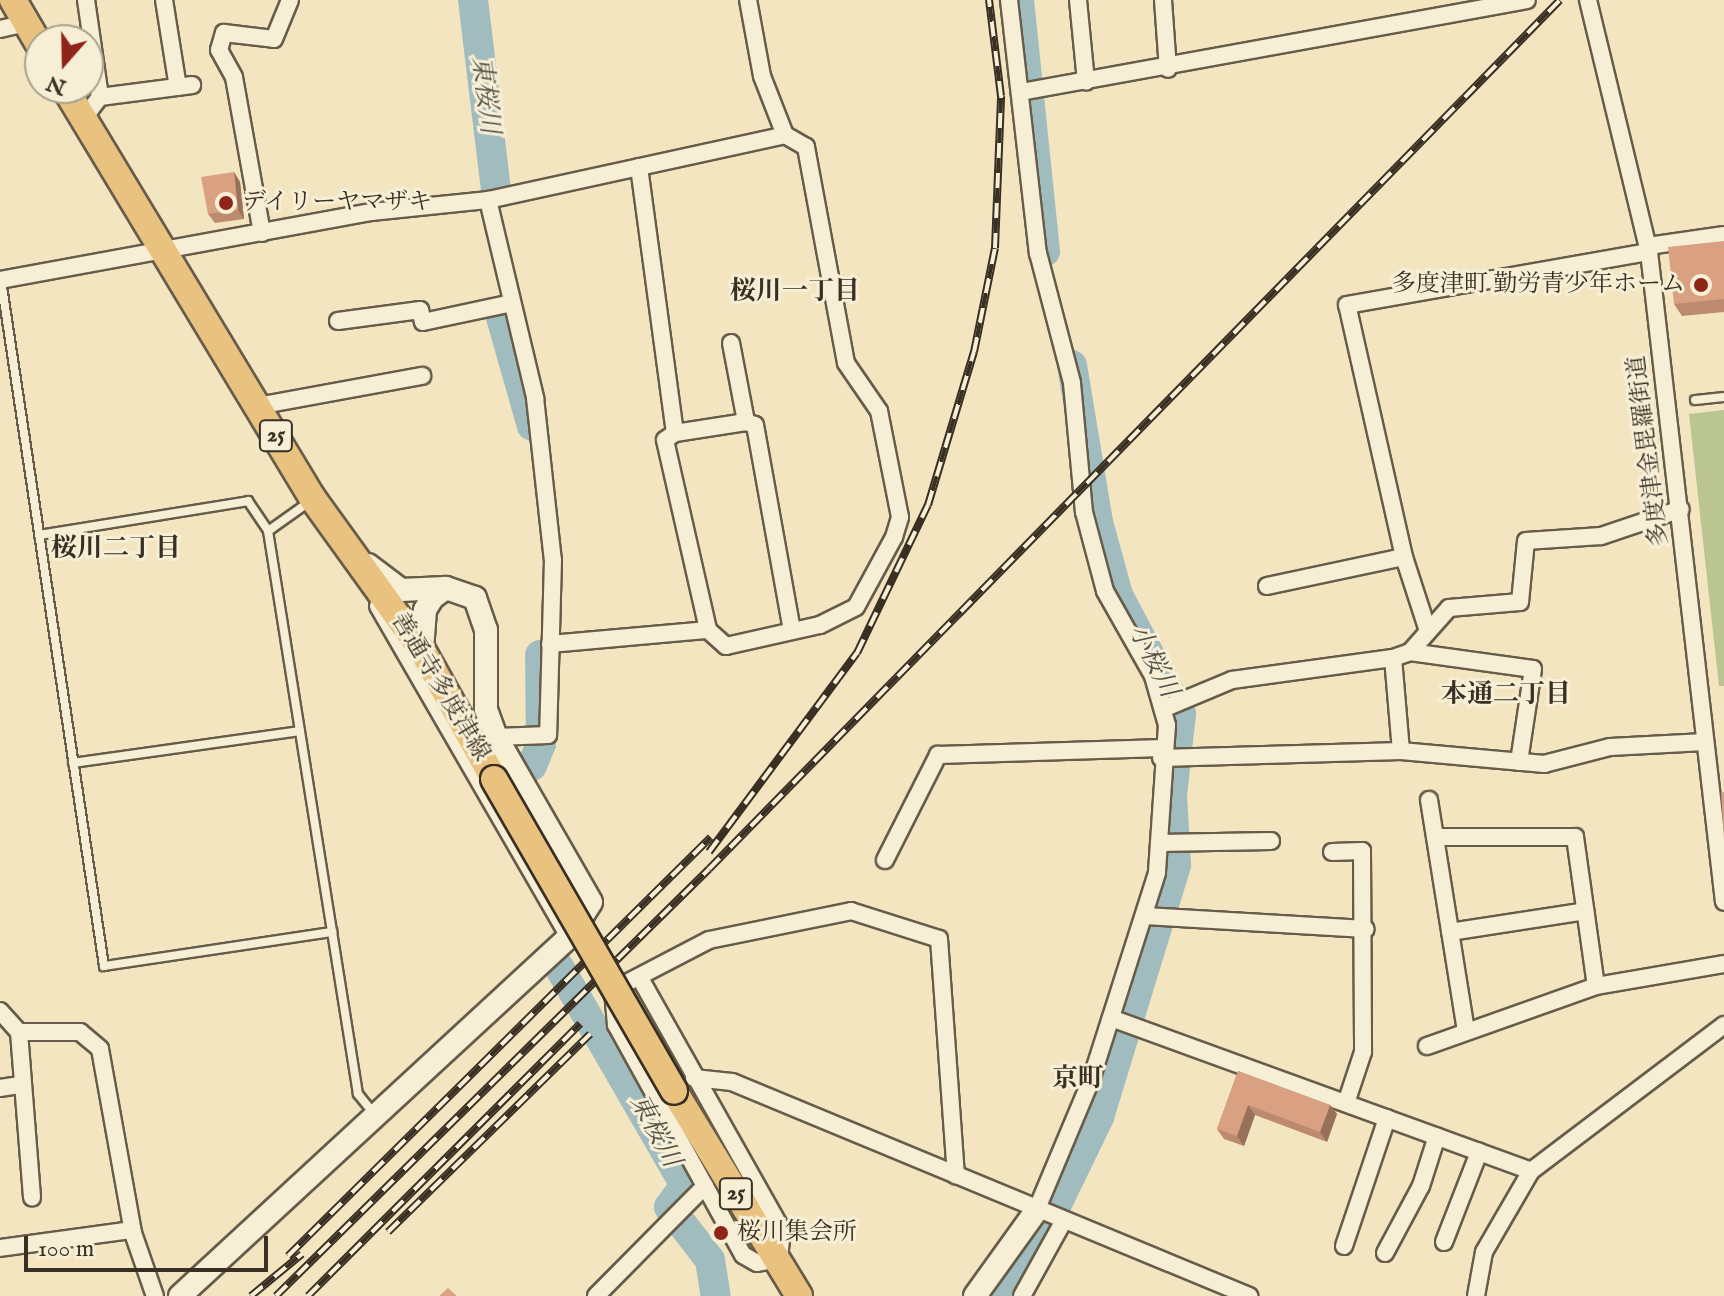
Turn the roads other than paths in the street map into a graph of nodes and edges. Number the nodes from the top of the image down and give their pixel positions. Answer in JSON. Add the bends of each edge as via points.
{"nodes":[{"id":1,"x":13,"y":0,"type":"edge"},
{"id":2,"x":86,"y":0,"type":"edge"},
{"id":3,"x":164,"y":0,"type":"edge"},
{"id":4,"x":290,"y":0,"type":"edge"},
{"id":5,"x":748,"y":0,"type":"edge"},
{"id":6,"x":1009,"y":0,"type":"edge"},
{"id":7,"x":1078,"y":0,"type":"edge"},
{"id":8,"x":1163,"y":0,"type":"edge"},
{"id":9,"x":1527,"y":0,"type":"edge"},
{"id":10,"x":1588,"y":0,"type":"edge"},
{"id":11,"x":27,"y":24,"type":"edge"},
{"id":12,"x":89,"y":24,"type":"edge"},
{"id":13,"x":0,"y":29,"type":"edge"},
{"id":14,"x":24,"y":33,"type":"edge"},
{"id":15,"x":1168,"y":69,"type":"junction"},
{"id":16,"x":1086,"y":82,"type":"junction"},
{"id":17,"x":1031,"y":90,"type":"junction"},
{"id":18,"x":104,"y":96,"type":"edge"},
{"id":19,"x":75,"y":104,"type":"edge"},
{"id":20,"x":95,"y":104,"type":"edge"},
{"id":21,"x":84,"y":118,"type":"junction"},
{"id":22,"x":785,"y":135,"type":"junction"},
{"id":23,"x":639,"y":167,"type":"junction"},
{"id":24,"x":488,"y":200,"type":"junction"},
{"id":25,"x":262,"y":233,"type":"junction"},
{"id":26,"x":1724,"y":235,"type":"edge"},
{"id":27,"x":1648,"y":249,"type":"junction"},
{"id":28,"x":163,"y":251,"type":"junction"},
{"id":29,"x":1,"y":280,"type":"edge"},
{"id":30,"x":508,"y":304,"type":"junction"},
{"id":31,"x":338,"y":321,"type":"dead end"},
{"id":32,"x":731,"y":343,"type":"dead end"},
{"id":33,"x":422,"y":376,"type":"dead end"},
{"id":34,"x":1724,"y":397,"type":"edge"},
{"id":35,"x":1695,"y":400,"type":"dead end"},
{"id":36,"x":258,"y":406,"type":"junction"},
{"id":37,"x":746,"y":422,"type":"junction"},
{"id":38,"x":675,"y":433,"type":"junction"},
{"id":39,"x":313,"y":499,"type":"junction"},
{"id":40,"x":1681,"y":509,"type":"junction"},
{"id":41,"x":268,"y":531,"type":"junction"},
{"id":42,"x":39,"y":535,"type":"junction"},
{"id":43,"x":350,"y":548,"type":"junction"},
{"id":44,"x":1404,"y":557,"type":"junction"},
{"id":45,"x":1267,"y":586,"type":"dead end"},
{"id":46,"x":446,"y":588,"type":"junction"},
{"id":47,"x":708,"y":630,"type":"junction"},
{"id":48,"x":792,"y":631,"type":"junction"},
{"id":49,"x":1428,"y":631,"type":"junction"},
{"id":50,"x":550,"y":644,"type":"junction"},
{"id":51,"x":422,"y":650,"type":"junction"},
{"id":52,"x":1410,"y":652,"type":"junction"},
{"id":53,"x":1393,"y":658,"type":"junction"},
{"id":54,"x":1174,"y":705,"type":"junction"},
{"id":55,"x":300,"y":731,"type":"junction"},
{"id":56,"x":496,"y":737,"type":"junction"},
{"id":57,"x":1705,"y":742,"type":"junction"},
{"id":58,"x":1401,"y":751,"type":"junction"},
{"id":59,"x":1170,"y":756,"type":"junction"},
{"id":60,"x":1519,"y":762,"type":"junction"},
{"id":61,"x":73,"y":763,"type":"junction"},
{"id":62,"x":1429,"y":800,"type":"dead end"},
{"id":63,"x":1435,"y":837,"type":"junction"},
{"id":64,"x":1271,"y":841,"type":"dead end"},
{"id":65,"x":1163,"y":842,"type":"junction"},
{"id":66,"x":1332,"y":852,"type":"dead end"},
{"id":67,"x":885,"y":860,"type":"dead end"},
{"id":68,"x":1724,"y":902,"type":"edge"},
{"id":69,"x":1585,"y":911,"type":"junction"},
{"id":70,"x":1154,"y":916,"type":"junction"},
{"id":71,"x":1366,"y":929,"type":"junction"},
{"id":72,"x":332,"y":932,"type":"junction"},
{"id":73,"x":1450,"y":932,"type":"junction"},
{"id":74,"x":569,"y":937,"type":"junction"},
{"id":75,"x":1724,"y":964,"type":"edge"},
{"id":76,"x":641,"y":980,"type":"junction"},
{"id":77,"x":1596,"y":986,"type":"junction"},
{"id":78,"x":0,"y":1011,"type":"edge"},
{"id":79,"x":1121,"y":1021,"type":"junction"},
{"id":80,"x":1724,"y":1025,"type":"edge"},
{"id":81,"x":1466,"y":1030,"type":"junction"},
{"id":82,"x":19,"y":1032,"type":"junction"},
{"id":83,"x":1427,"y":1046,"type":"dead end"},
{"id":84,"x":684,"y":1084,"type":"junction"},
{"id":85,"x":19,"y":1085,"type":"junction"},
{"id":86,"x":0,"y":1088,"type":"edge"},
{"id":87,"x":1346,"y":1103,"type":"junction"},
{"id":88,"x":375,"y":1115,"type":"junction"},
{"id":89,"x":1387,"y":1118,"type":"junction"},
{"id":90,"x":1437,"y":1136,"type":"junction"},
{"id":91,"x":1479,"y":1152,"type":"junction"},
{"id":92,"x":1531,"y":1171,"type":"junction"},
{"id":93,"x":956,"y":1175,"type":"junction"},
{"id":94,"x":705,"y":1186,"type":"junction"},
{"id":95,"x":32,"y":1197,"type":"dead end"},
{"id":96,"x":1040,"y":1213,"type":"junction"},
{"id":97,"x":1063,"y":1222,"type":"junction"},
{"id":98,"x":132,"y":1230,"type":"junction"},
{"id":99,"x":1444,"y":1242,"type":"dead end"},
{"id":100,"x":1344,"y":1246,"type":"dead end"},
{"id":101,"x":0,"y":1248,"type":"edge"},
{"id":102,"x":1385,"y":1253,"type":"dead end"},
{"id":103,"x":779,"y":1259,"type":"junction"},
{"id":104,"x":1211,"y":1289,"type":"edge"},
{"id":105,"x":155,"y":1296,"type":"edge"},
{"id":106,"x":180,"y":1296,"type":"edge"},
{"id":107,"x":596,"y":1296,"type":"edge"},
{"id":108,"x":799,"y":1296,"type":"edge"},
{"id":109,"x":975,"y":1296,"type":"edge"},
{"id":110,"x":1022,"y":1296,"type":"edge"},
{"id":111,"x":1249,"y":1296,"type":"edge"},
{"id":112,"x":1476,"y":1296,"type":"edge"}],
"edges":[{"from":1,"to":11,"type":"main road"},
{"from":2,"to":12,"type":"street"},
{"from":3,"to":18,"type":"street","via":[[185,86]]},
{"from":4,"to":25,"type":"street","via":[[274,39],[224,33],[219,50],[234,77]]},
{"from":5,"to":22,"type":"street","via":[[762,76]]},
{"from":6,"to":17,"type":"street"},
{"from":7,"to":16,"type":"street"},
{"from":8,"to":15,"type":"street"},
{"from":9,"to":15,"type":"street"},
{"from":10,"to":27,"type":"street","name":"多度津金毘羅街道"},
{"from":13,"to":14,"type":"street"},
{"from":15,"to":16,"type":"street"},
{"from":16,"to":17,"type":"street"},
{"from":17,"to":54,"type":"street","via":[[1038,253],[1072,383],[1084,512],[1110,602]]},
{"from":19,"to":21,"type":"main road","name":"善通寺多度津線","number":"25"},
{"from":20,"to":21,"type":"street"},
{"from":21,"to":28,"type":"main road","name":"善通寺多度津線","number":"25"},
{"from":22,"to":23,"type":"street"},
{"from":22,"to":48,"type":"street","via":[[806,147],[846,363],[879,411],[900,517],[856,607]]},
{"from":23,"to":24,"type":"street"},
{"from":23,"to":38,"type":"street"},
{"from":24,"to":25,"type":"street"},
{"from":24,"to":30,"type":"street"},
{"from":25,"to":28,"type":"street"},
{"from":26,"to":27,"type":"street"},
{"from":27,"to":40,"type":"street","name":"多度津金毘羅街道"},
{"from":27,"to":44,"type":"street","via":[[1347,305]]},
{"from":28,"to":29,"type":"street"},
{"from":28,"to":36,"type":"main road","name":"善通寺多度津線","number":"25"},
{"from":29,"to":42,"type":"lane"},
{"from":30,"to":31,"type":"street","via":[[423,322],[420,310]]},
{"from":30,"to":50,"type":"street","via":[[535,398],[549,496]]},
{"from":32,"to":37,"type":"street"},
{"from":33,"to":36,"type":"street"},
{"from":34,"to":35,"type":"lane"},
{"from":36,"to":39,"type":"main road","name":"善通寺多度津線","number":"25"},
{"from":37,"to":38,"type":"street"},
{"from":37,"to":48,"type":"street","via":[[755,425]]},
{"from":38,"to":47,"type":"street","via":[[665,440]]},
{"from":39,"to":41,"type":"lane"},
{"from":39,"to":43,"type":"main road","name":"善通寺多度津線","number":"25"},
{"from":40,"to":49,"type":"street","via":[[1601,536],[1526,541],[1520,602],[1449,608]]},
{"from":40,"to":57,"type":"street","name":"多度津金毘羅街道"},
{"from":41,"to":42,"type":"lane","via":[[248,501]]},
{"from":41,"to":55,"type":"lane"},
{"from":42,"to":61,"type":"lane"},
{"from":43,"to":46,"type":"street","via":[[401,590]]},
{"from":43,"to":51,"type":"main road","name":"善通寺多度津線","number":"25"},
{"from":43,"to":74,"type":"street"},
{"from":44,"to":45,"type":"street"},
{"from":44,"to":49,"type":"street"},
{"from":46,"to":51,"type":"street","via":[[425,610]]},
{"from":46,"to":56,"type":"street","via":[[461,589],[483,610],[486,709]]},
{"from":47,"to":48,"type":"street","via":[[726,646]]},
{"from":47,"to":50,"type":"street"},
{"from":49,"to":52,"type":"street"},
{"from":50,"to":56,"type":"street","via":[[540,736]]},
{"from":51,"to":84,"type":"main road","name":"善通寺多度津線","number":"25","bridge":true,"via":[[494,779]]},
{"from":52,"to":53,"type":"street"},
{"from":52,"to":60,"type":"street","via":[[1533,669]]},
{"from":53,"to":54,"type":"street","via":[[1232,680]]},
{"from":53,"to":58,"type":"street"},
{"from":54,"to":59,"type":"street"},
{"from":55,"to":61,"type":"lane"},
{"from":55,"to":72,"type":"lane"},
{"from":56,"to":74,"type":"street","via":[[589,892],[591,902]]},
{"from":57,"to":60,"type":"street","via":[[1610,747],[1544,764]]},
{"from":57,"to":68,"type":"street","name":"多度津金毘羅街道"},
{"from":58,"to":59,"type":"street"},
{"from":58,"to":60,"type":"street"},
{"from":59,"to":65,"type":"street"},
{"from":59,"to":67,"type":"street","via":[[938,755]]},
{"from":61,"to":72,"type":"lane","via":[[104,966]]},
{"from":62,"to":63,"type":"street"},
{"from":63,"to":69,"type":"street","via":[[1575,837]]},
{"from":63,"to":73,"type":"street"},
{"from":64,"to":65,"type":"street"},
{"from":65,"to":70,"type":"street"},
{"from":66,"to":71,"type":"street","via":[[1362,851]]},
{"from":69,"to":73,"type":"street"},
{"from":69,"to":77,"type":"street"},
{"from":70,"to":71,"type":"street"},
{"from":70,"to":79,"type":"street"},
{"from":71,"to":87,"type":"street","via":[[1363,1052]]},
{"from":72,"to":88,"type":"lane","via":[[358,1094]]},
{"from":73,"to":81,"type":"street"},
{"from":74,"to":88,"type":"street"},
{"from":75,"to":77,"type":"street"},
{"from":76,"to":84,"type":"street"},
{"from":76,"to":93,"type":"street","via":[[709,940],[851,911],[939,939]]},
{"from":76,"to":94,"type":"street","via":[[620,980],[613,990],[616,1025]]},
{"from":77,"to":81,"type":"street"},
{"from":78,"to":82,"type":"street"},
{"from":79,"to":87,"type":"street"},
{"from":79,"to":96,"type":"street"},
{"from":80,"to":92,"type":"street"},
{"from":81,"to":83,"type":"street"},
{"from":82,"to":85,"type":"street"},
{"from":82,"to":98,"type":"street","via":[[80,1032],[100,1049]]},
{"from":84,"to":93,"type":"street","via":[[732,1082]]},
{"from":84,"to":103,"type":"main road","name":"善通寺多度津線","number":"25"},
{"from":85,"to":86,"type":"street"},
{"from":85,"to":95,"type":"street"},
{"from":87,"to":89,"type":"street"},
{"from":88,"to":106,"type":"street"},
{"from":89,"to":90,"type":"street"},
{"from":89,"to":100,"type":"street"},
{"from":90,"to":91,"type":"street"},
{"from":90,"to":102,"type":"street","via":[[1421,1186]]},
{"from":91,"to":92,"type":"street"},
{"from":91,"to":99,"type":"street"},
{"from":92,"to":112,"type":"street","via":[[1484,1252]]},
{"from":93,"to":96,"type":"street"},
{"from":94,"to":103,"type":"street","via":[[743,1255],[757,1263]]},
{"from":94,"to":107,"type":"street"},
{"from":96,"to":97,"type":"street"},
{"from":96,"to":109,"type":"street"},
{"from":97,"to":104,"type":"street"},
{"from":97,"to":110,"type":"street"},
{"from":98,"to":101,"type":"street"},
{"from":98,"to":105,"type":"street"},
{"from":103,"to":108,"type":"main road","name":"善通寺多度津線","number":"25"},
{"from":104,"to":111,"type":"street"}]}
